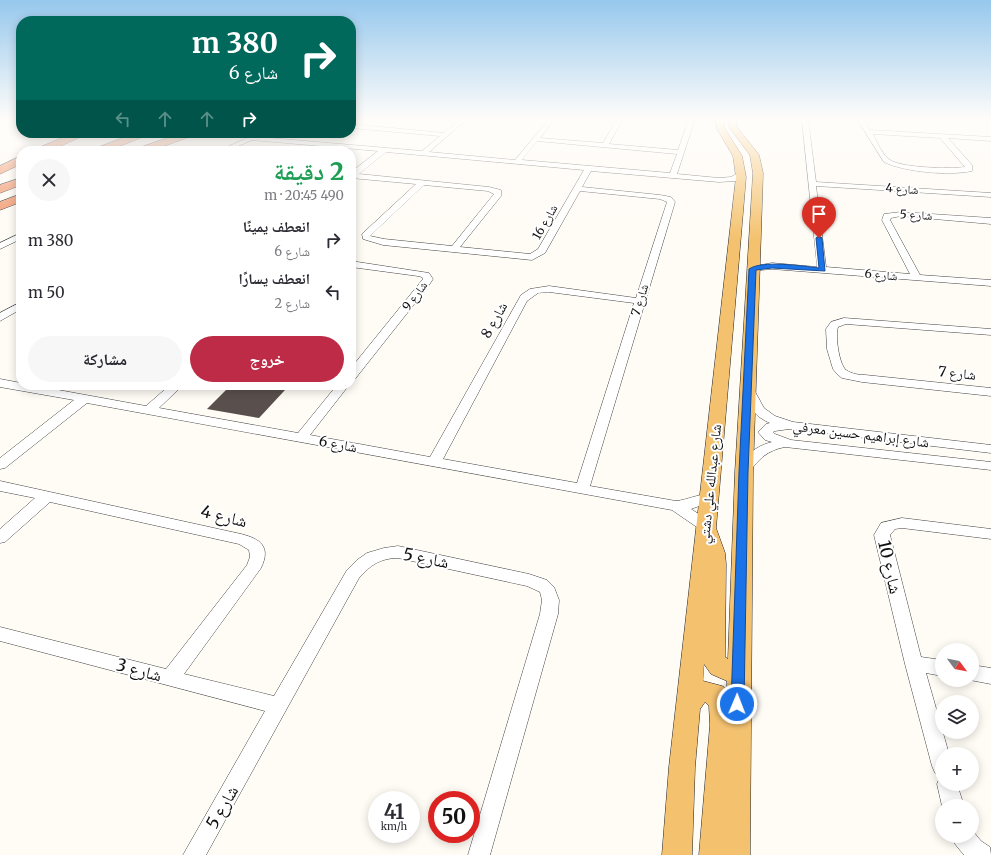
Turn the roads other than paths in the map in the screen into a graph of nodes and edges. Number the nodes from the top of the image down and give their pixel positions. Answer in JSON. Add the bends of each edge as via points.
{"nodes":[{"id":1,"x":373,"y":159,"type":"edge"},
{"id":2,"x":485,"y":159,"type":"edge"},
{"id":3,"x":519,"y":159,"type":"edge"},
{"id":4,"x":679,"y":159,"type":"edge"},
{"id":5,"x":738,"y":159,"type":"edge"},
{"id":6,"x":750,"y":159,"type":"edge"},
{"id":7,"x":810,"y":159,"type":"edge"},
{"id":8,"x":885,"y":159,"type":"edge"},
{"id":9,"x":961,"y":159,"type":"edge"},
{"id":10,"x":517,"y":162,"type":"junction"},
{"id":11,"x":16,"y":163,"type":"edge"},
{"id":12,"x":589,"y":168,"type":"junction"},
{"id":13,"x":0,"y":171,"type":"edge"},
{"id":14,"x":356,"y":172,"type":"edge"},
{"id":15,"x":356,"y":176,"type":"edge"},
{"id":16,"x":673,"y":176,"type":"junction"},
{"id":17,"x":746,"y":178,"type":"junction"},
{"id":18,"x":719,"y":180,"type":"junction"},
{"id":19,"x":421,"y":182,"type":"junction"},
{"id":20,"x":16,"y":183,"type":"edge"},
{"id":21,"x":813,"y":184,"type":"junction"},
{"id":22,"x":0,"y":189,"type":"edge"},
{"id":23,"x":578,"y":189,"type":"junction"},
{"id":24,"x":16,"y":192,"type":"edge"},
{"id":25,"x":991,"y":195,"type":"edge"},
{"id":26,"x":0,"y":198,"type":"edge"},
{"id":27,"x":16,"y":200,"type":"edge"},
{"id":28,"x":0,"y":206,"type":"edge"},
{"id":29,"x":987,"y":220,"type":"edge"},
{"id":30,"x":991,"y":230,"type":"edge"},
{"id":31,"x":16,"y":238,"type":"edge"},
{"id":32,"x":2,"y":245,"type":"edge"},
{"id":33,"x":16,"y":246,"type":"edge"},
{"id":34,"x":454,"y":249,"type":"junction"},
{"id":35,"x":753,"y":264,"type":"junction"},
{"id":36,"x":356,"y":265,"type":"edge"},
{"id":37,"x":822,"y":270,"type":"junction"},
{"id":38,"x":916,"y":277,"type":"junction"},
{"id":39,"x":991,"y":283,"type":"edge"},
{"id":40,"x":639,"y":301,"type":"junction"},
{"id":41,"x":16,"y":308,"type":"edge"},
{"id":42,"x":0,"y":318,"type":"edge"},
{"id":43,"x":991,"y":332,"type":"edge"},
{"id":44,"x":356,"y":370,"type":"edge"},
{"id":45,"x":0,"y":383,"type":"edge"},
{"id":46,"x":16,"y":385,"type":"edge"},
{"id":47,"x":748,"y":389,"type":"junction"},
{"id":48,"x":45,"y":390,"type":"edge"},
{"id":49,"x":171,"y":390,"type":"edge"},
{"id":50,"x":340,"y":390,"type":"edge"},
{"id":51,"x":991,"y":392,"type":"edge"},
{"id":52,"x":85,"y":398,"type":"junction"},
{"id":53,"x":149,"y":410,"type":"junction"},
{"id":54,"x":792,"y":426,"type":"junction"},
{"id":55,"x":300,"y":438,"type":"junction"},
{"id":56,"x":796,"y":444,"type":"junction"},
{"id":57,"x":991,"y":449,"type":"edge"},
{"id":58,"x":435,"y":461,"type":"junction"},
{"id":59,"x":0,"y":465,"type":"edge"},
{"id":60,"x":991,"y":466,"type":"edge"},
{"id":61,"x":744,"y":472,"type":"junction"},
{"id":62,"x":0,"y":486,"type":"edge"},
{"id":63,"x":582,"y":489,"type":"junction"},
{"id":64,"x":47,"y":496,"type":"junction"},
{"id":65,"x":708,"y":498,"type":"junction"},
{"id":66,"x":676,"y":506,"type":"junction"},
{"id":67,"x":706,"y":526,"type":"junction"},
{"id":68,"x":991,"y":534,"type":"edge"},
{"id":69,"x":0,"y":538,"type":"edge"},
{"id":70,"x":0,"y":634,"type":"edge"},
{"id":71,"x":914,"y":664,"type":"junction"},
{"id":72,"x":935,"y":667,"type":"edge"},
{"id":73,"x":738,"y":674,"type":"junction"},
{"id":74,"x":979,"y":674,"type":"edge"},
{"id":75,"x":991,"y":676,"type":"edge"},
{"id":76,"x":170,"y":678,"type":"junction"},
{"id":77,"x":279,"y":706,"type":"junction"},
{"id":78,"x":689,"y":706,"type":"junction"},
{"id":79,"x":937,"y":747,"type":"edge"},
{"id":80,"x":968,"y":843,"type":"edge"},
{"id":81,"x":194,"y":855,"type":"edge"},
{"id":82,"x":479,"y":855,"type":"edge"},
{"id":83,"x":677,"y":855,"type":"edge"},
{"id":84,"x":714,"y":855,"type":"edge"},
{"id":85,"x":735,"y":855,"type":"edge"},
{"id":86,"x":982,"y":855,"type":"edge"}],
"edges":[{"from":1,"to":14,"type":"street"},
{"from":2,"to":10,"type":"street"},
{"from":3,"to":10,"type":"street"},
{"from":4,"to":16,"type":"street"},
{"from":5,"to":17,"type":"main road","name":"شارع عبدالله علي دشتي"},
{"from":6,"to":17,"type":"main road","name":"شارع عبدالله علي دشتي"},
{"from":7,"to":21,"type":"street"},
{"from":8,"to":9,"type":"street","via":[[892,165],[909,168],[969,169]]},
{"from":10,"to":12,"type":"street"},
{"from":11,"to":13,"type":"highway"},
{"from":12,"to":16,"type":"street"},
{"from":12,"to":23,"type":"street","name":"شارع 16"},
{"from":15,"to":19,"type":"street"},
{"from":16,"to":18,"type":"street"},
{"from":17,"to":18,"type":"street"},
{"from":17,"to":18,"type":"street","via":[[733,184]]},
{"from":17,"to":35,"type":"main road","name":"شارع عبدالله علي دشتي"},
{"from":17,"to":65,"type":"main road","name":"شارع عبدالله علي دشتي"},
{"from":19,"to":34,"type":"street","via":[[489,189],[498,193]]},
{"from":19,"to":34,"type":"street","name":"شارع 16","via":[[366,234],[366,237],[378,241]]},
{"from":20,"to":22,"type":"highway"},
{"from":21,"to":25,"type":"street","name":"شارع 4"},
{"from":21,"to":37,"type":"street"},
{"from":23,"to":34,"type":"street","name":"شارع 16","via":[[542,251],[536,256]]},
{"from":23,"to":40,"type":"street","name":"شارع 7","via":[[655,196],[670,201]]},
{"from":24,"to":26,"type":"highway"},
{"from":27,"to":28,"type":"highway"},
{"from":29,"to":30,"type":"street"},
{"from":29,"to":38,"type":"street","name":"شارع 5","via":[[901,214],[887,216],[886,220]]},
{"from":31,"to":32,"type":"street"},
{"from":32,"to":33,"type":"street"},
{"from":35,"to":37,"type":"street","name":"شارع 6"},
{"from":35,"to":47,"type":"main road","name":"شارع عبدالله علي دشتي"},
{"from":36,"to":44,"type":"street","name":"شارع 9","via":[[418,273],[426,275],[428,279]]},
{"from":37,"to":38,"type":"street","name":"شارع 6"},
{"from":38,"to":39,"type":"street","name":"شارع 6"},
{"from":40,"to":58,"type":"street","name":"شارع 8","via":[[549,289],[536,290],[527,295]]},
{"from":40,"to":63,"type":"street","name":"شارع 7"},
{"from":41,"to":42,"type":"street"},
{"from":43,"to":51,"type":"street","name":"شارع 7","via":[[842,321],[835,325],[831,332],[836,364],[841,372],[848,376]]},
{"from":45,"to":46,"type":"street","name":"شارع 6"},
{"from":47,"to":54,"type":"street","name":"شارع إبراهيم حسين معرفي","via":[[754,405],[762,414]]},
{"from":47,"to":61,"type":"main road","name":"شارع عبدالله علي دشتي"},
{"from":48,"to":52,"type":"street","name":"شارع 6"},
{"from":49,"to":53,"type":"street"},
{"from":50,"to":55,"type":"street"},
{"from":52,"to":53,"type":"street","name":"شارع 6"},
{"from":52,"to":59,"type":"street"},
{"from":53,"to":55,"type":"street","name":"شارع 6"},
{"from":54,"to":56,"type":"street","via":[[771,427],[765,434]]},
{"from":54,"to":57,"type":"street","name":"شارع إبراهيم حسين معرفي"},
{"from":55,"to":58,"type":"street","name":"شارع 6"},
{"from":56,"to":60,"type":"street","name":"شارع إبراهيم حسين معرفي"},
{"from":56,"to":61,"type":"street","name":"شارع إبراهيم حسين معرفي","via":[[780,444],[764,449],[749,461]]},
{"from":58,"to":63,"type":"street","name":"شارع 6"},
{"from":61,"to":73,"type":"main road","name":"شارع عبدالله علي دشتي"},
{"from":62,"to":64,"type":"street","name":"شارع 4"},
{"from":63,"to":66,"type":"street","name":"شارع 6"},
{"from":64,"to":69,"type":"street"},
{"from":64,"to":76,"type":"street","name":"شارع 4","via":[[241,539],[249,541],[257,548],[258,557],[250,572]]},
{"from":65,"to":66,"type":"street","name":"شارع 6"},
{"from":65,"to":67,"type":"main road","name":"شارع عبدالله علي دشتي"},
{"from":66,"to":67,"type":"street","name":"شارع 6"},
{"from":67,"to":73,"type":"main road","via":[[716,564],[713,657],[715,663],[725,671]]},
{"from":67,"to":78,"type":"main road","name":"شارع عبدالله علي دشتي"},
{"from":68,"to":71,"type":"street","name":"شارع 10","via":[[902,523],[891,525],[882,531],[882,540]]},
{"from":70,"to":76,"type":"street","name":"شارع 3"},
{"from":71,"to":72,"type":"street"},
{"from":71,"to":79,"type":"street","name":"شارع 10"},
{"from":73,"to":85,"type":"main road","name":"شارع عبدالله علي دشتي"},
{"from":74,"to":75,"type":"street"},
{"from":76,"to":77,"type":"street","name":"شارع 3"},
{"from":77,"to":81,"type":"street","name":"شارع 5"},
{"from":77,"to":82,"type":"street","name":"شارع 5","via":[[353,574],[376,555],[390,552],[408,553],[529,580],[546,587],[552,600],[549,614]]},
{"from":78,"to":83,"type":"main road","name":"شارع عبدالله علي دشتي","via":[[682,767]]},
{"from":78,"to":84,"type":"main road","via":[[700,691],[715,694],[723,704]]},
{"from":80,"to":86,"type":"street"}]}
